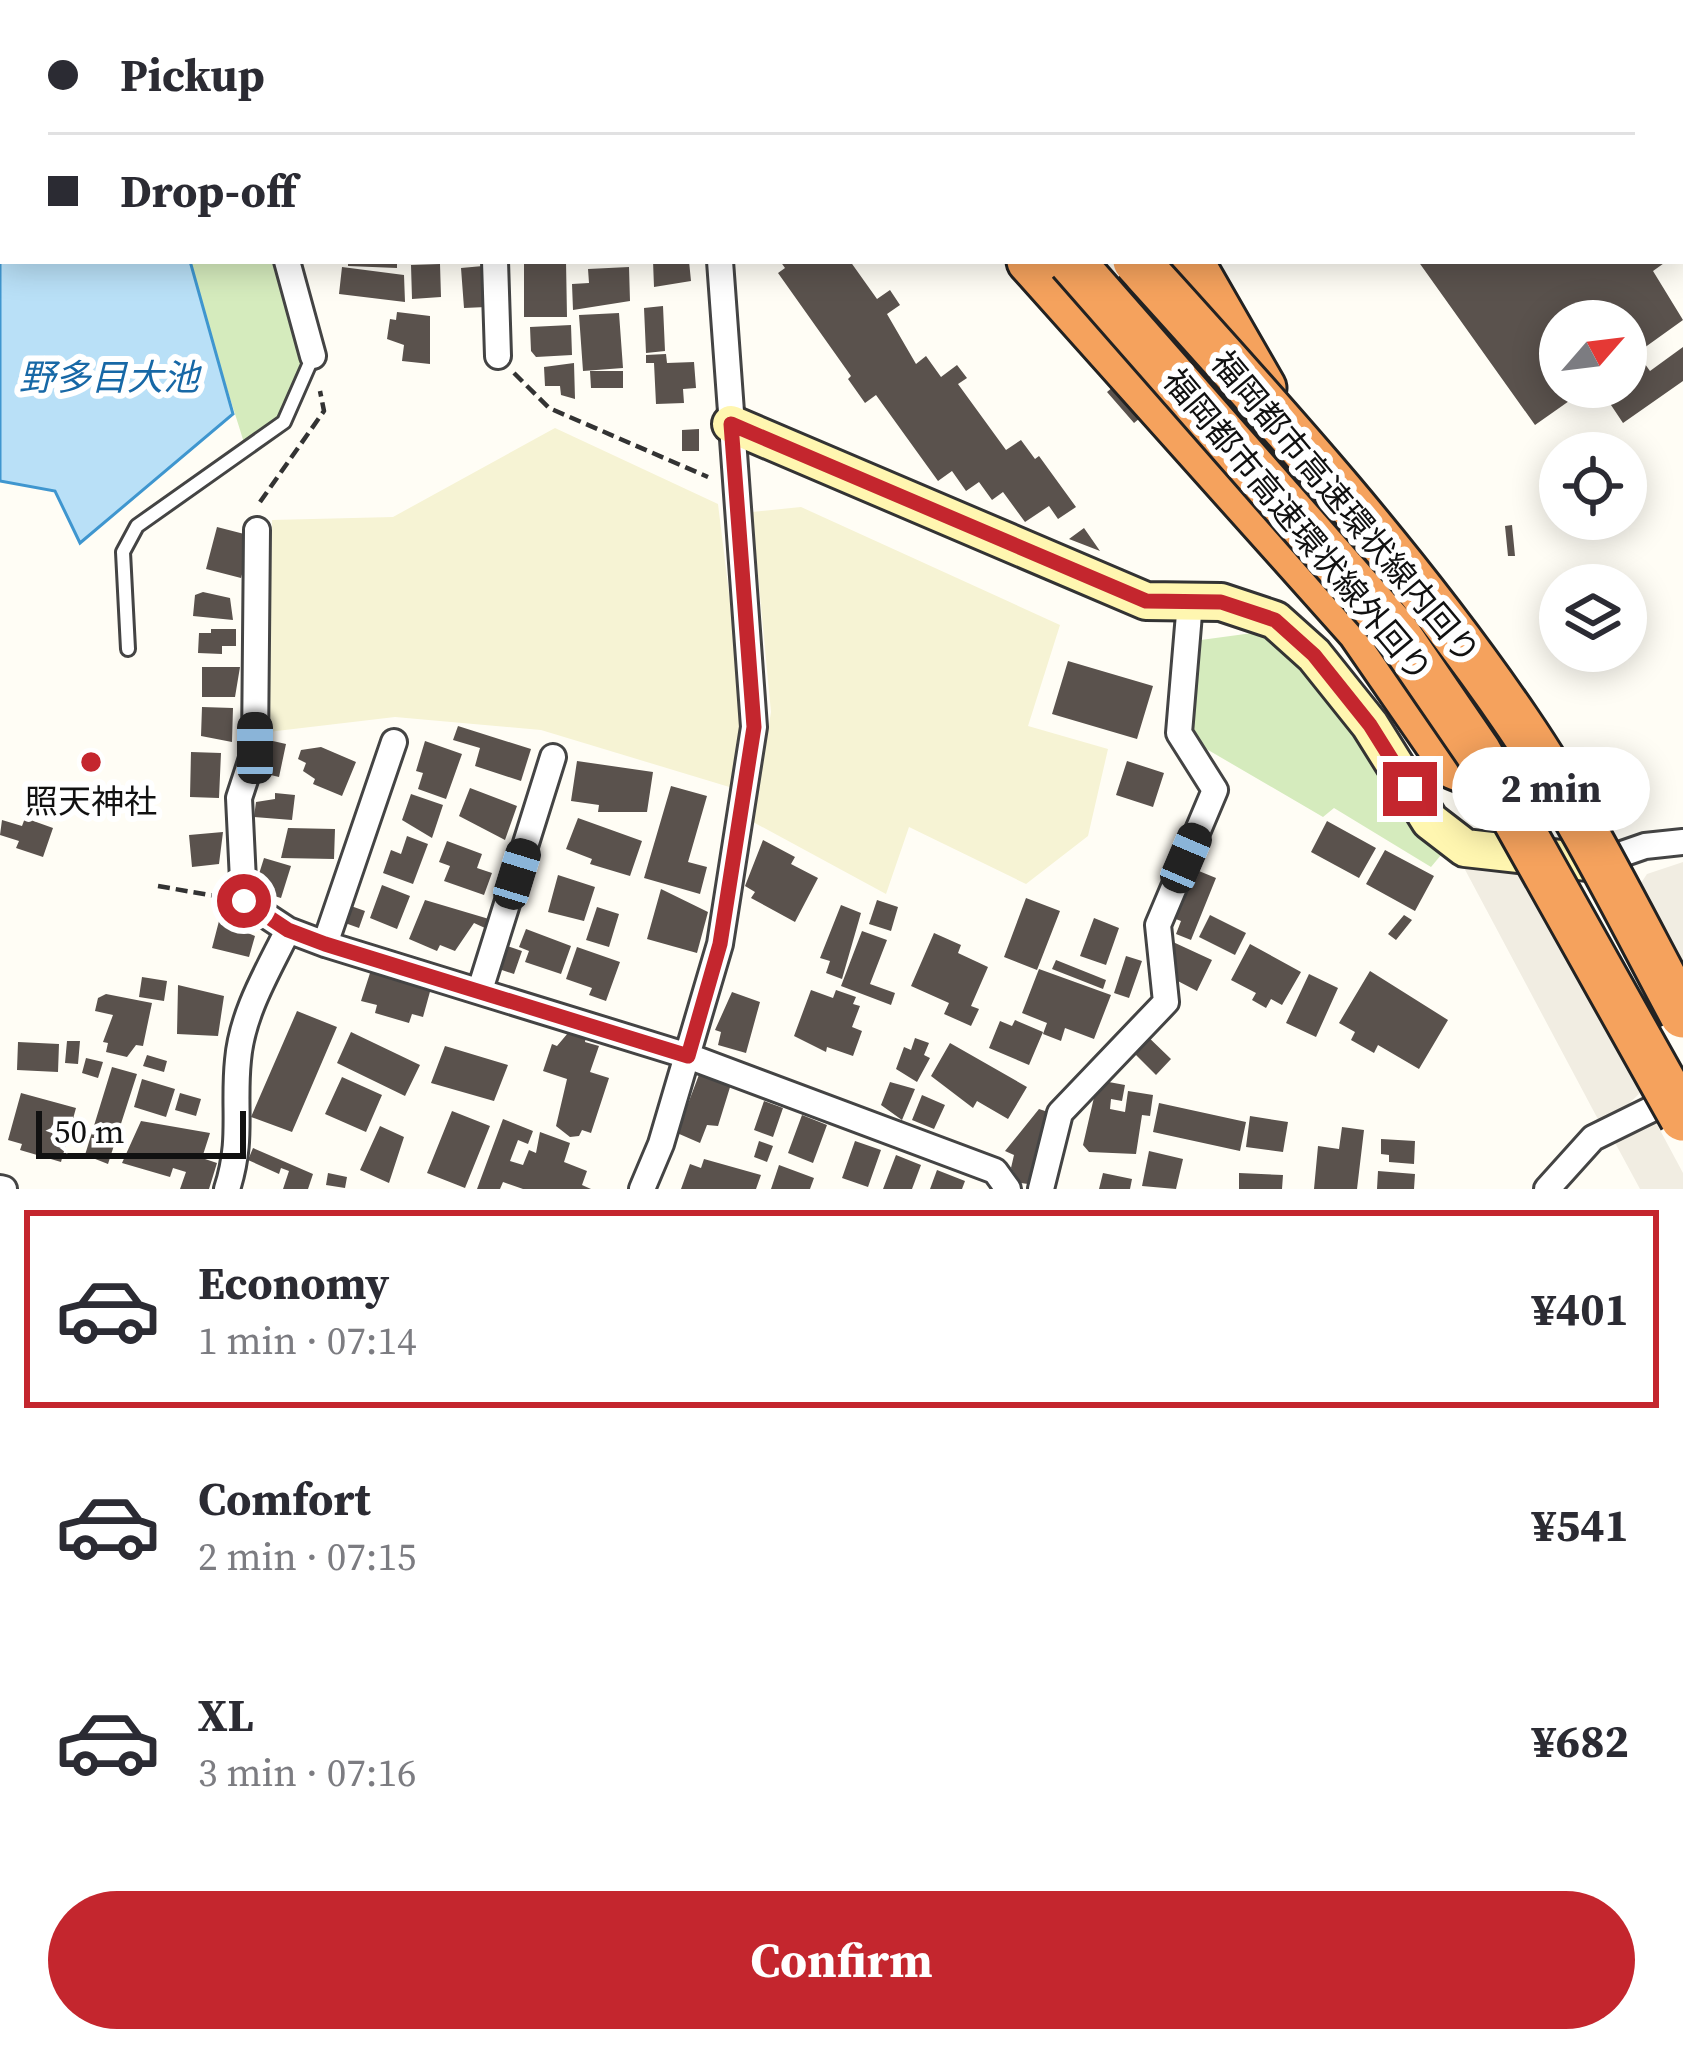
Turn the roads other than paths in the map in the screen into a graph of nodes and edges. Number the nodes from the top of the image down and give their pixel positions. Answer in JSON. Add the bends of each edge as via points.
{"nodes":[{"id":1,"x":288,"y":264,"type":"edge"},
{"id":2,"x":495,"y":264,"type":"edge"},
{"id":3,"x":719,"y":264,"type":"edge"},
{"id":4,"x":1033,"y":264,"type":"edge"},
{"id":5,"x":1074,"y":264,"type":"edge"},
{"id":6,"x":1074,"y":264,"type":"edge"},
{"id":7,"x":1142,"y":264,"type":"edge"},
{"id":8,"x":1142,"y":264,"type":"edge"},
{"id":9,"x":1193,"y":264,"type":"edge"},
{"id":10,"x":313,"y":356,"type":"joint"},
{"id":11,"x":498,"y":356,"type":"road end"},
{"id":12,"x":1276,"y":413,"type":"junction"},
{"id":13,"x":731,"y":424,"type":"junction"},
{"id":14,"x":257,"y":530,"type":"road end"},
{"id":15,"x":1190,"y":602,"type":"junction"},
{"id":16,"x":128,"y":650,"type":"dead end"},
{"id":17,"x":394,"y":742,"type":"dead end"},
{"id":18,"x":553,"y":757,"type":"dead end"},
{"id":19,"x":1501,"y":785,"type":"junction"},
{"id":20,"x":1683,"y":842,"type":"edge"},
{"id":21,"x":1538,"y":854,"type":"junction"},
{"id":22,"x":1596,"y":863,"type":"junction"},
{"id":23,"x":288,"y":930,"type":"junction"},
{"id":24,"x":325,"y":944,"type":"junction"},
{"id":25,"x":480,"y":990,"type":"junction"},
{"id":26,"x":1683,"y":1019,"type":"edge"},
{"id":27,"x":688,"y":1056,"type":"junction"},
{"id":28,"x":1677,"y":1120,"type":"edge"},
{"id":29,"x":227,"y":1189,"type":"edge"},
{"id":30,"x":642,"y":1189,"type":"edge"},
{"id":31,"x":1008,"y":1189,"type":"edge"},
{"id":32,"x":1042,"y":1189,"type":"edge"},
{"id":33,"x":1547,"y":1189,"type":"edge"}],
"edges":[{"from":1,"to":10,"type":"street"},
{"from":2,"to":11,"type":"street"},
{"from":3,"to":13,"type":"street"},
{"from":4,"to":19,"type":"highway","via":[[1360,630],[1454,766]]},
{"from":5,"to":19,"type":"highway","via":[[1351,576]]},
{"from":6,"to":28,"type":"highway","name":"福岡都市高速環状線外回り","bridge":true,"via":[[1393,628],[1478,752]]},
{"from":7,"to":12,"type":"highway"},
{"from":8,"to":26,"type":"highway","name":"福岡都市高速環状線内回り","bridge":true,"via":[[1431,601],[1521,728]]},
{"from":9,"to":12,"type":"highway"},
{"from":10,"to":16,"type":"lane","via":[[284,422],[137,526],[123,552]]},
{"from":12,"to":22,"type":"highway","via":[[1481,664]]},
{"from":13,"to":15,"type":"street","via":[[1146,601]]},
{"from":13,"to":27,"type":"street","via":[[754,727],[720,944]]},
{"from":14,"to":23,"type":"street","via":[[255,748],[239,798],[244,901]]},
{"from":15,"to":21,"type":"street","via":[[1221,602],[1275,620],[1370,725],[1430,821],[1465,848]]},
{"from":15,"to":32,"type":"street","via":[[1179,733],[1215,790],[1158,926],[1166,1001],[1060,1113]]},
{"from":17,"to":24,"type":"street"},
{"from":18,"to":25,"type":"street"},
{"from":19,"to":21,"type":"highway"},
{"from":20,"to":22,"type":"street"},
{"from":21,"to":22,"type":"street"},
{"from":21,"to":28,"type":"highway"},
{"from":22,"to":26,"type":"highway"},
{"from":23,"to":24,"type":"street"},
{"from":23,"to":29,"type":"street","via":[[252,1002],[238,1059],[240,1150]]},
{"from":24,"to":25,"type":"street"},
{"from":25,"to":27,"type":"street"},
{"from":27,"to":30,"type":"street"},
{"from":27,"to":31,"type":"street","via":[[995,1171]]},
{"from":28,"to":33,"type":"street","via":[[1593,1138]]}]}
